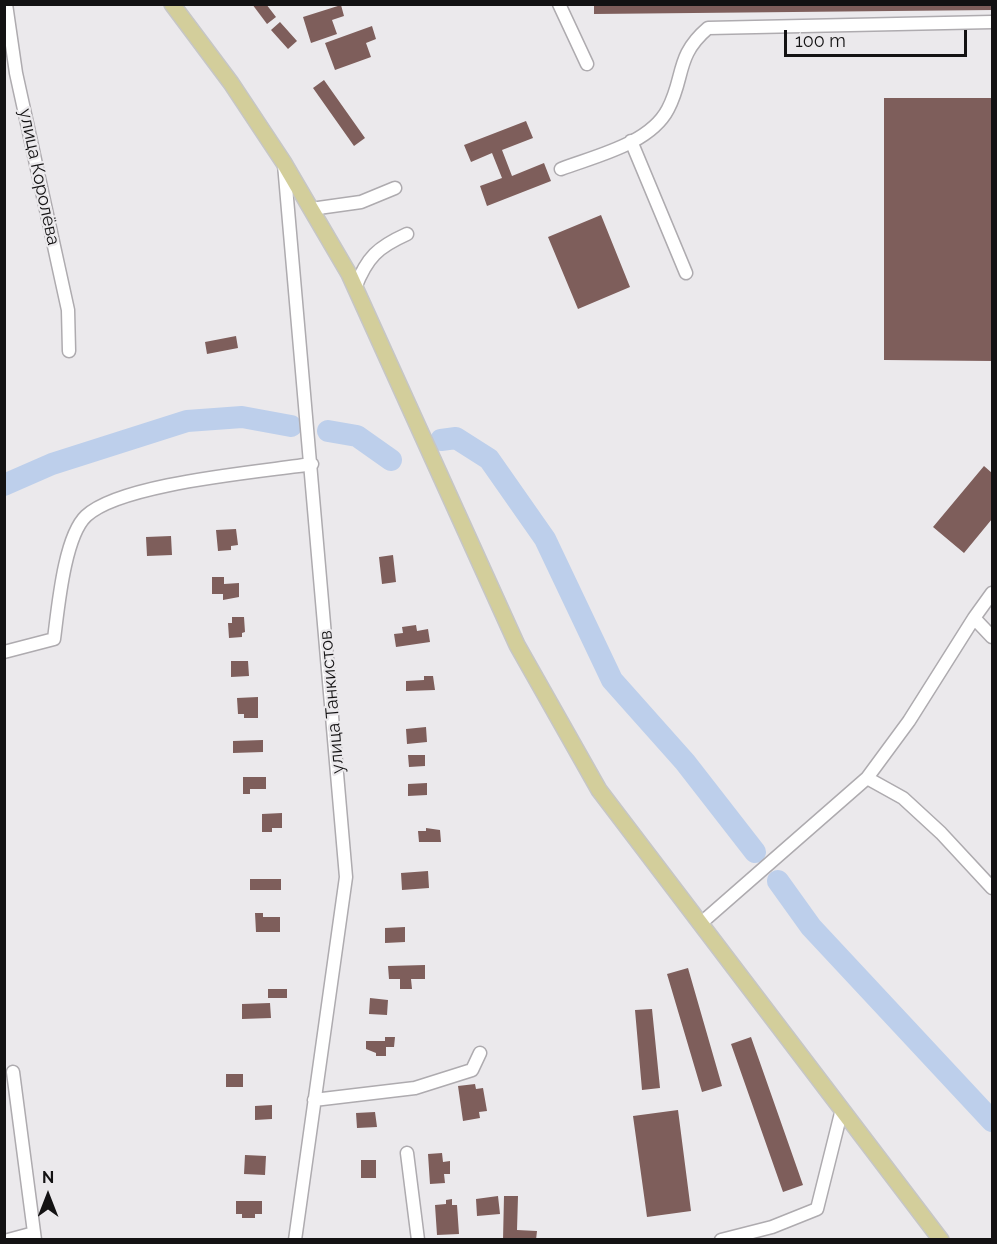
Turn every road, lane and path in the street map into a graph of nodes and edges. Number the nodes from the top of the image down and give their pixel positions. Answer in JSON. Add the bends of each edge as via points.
{"nodes":[{"id":1,"x":6,"y":4,"type":"edge"},
{"id":2,"x":172,"y":4,"type":"edge"},
{"id":3,"x":559,"y":4,"type":"edge"},
{"id":4,"x":993,"y":22,"type":"edge"},
{"id":5,"x":587,"y":64,"type":"dead end"},
{"id":6,"x":631,"y":141,"type":"junction"},
{"id":7,"x":284,"y":163,"type":"junction"},
{"id":8,"x":561,"y":169,"type":"dead end"},
{"id":9,"x":395,"y":188,"type":"dead end"},
{"id":10,"x":310,"y":209,"type":"junction"},
{"id":11,"x":407,"y":234,"type":"dead end"},
{"id":12,"x":686,"y":273,"type":"dead end"},
{"id":13,"x":355,"y":288,"type":"junction"},
{"id":14,"x":69,"y":351,"type":"dead end"},
{"id":15,"x":312,"y":464,"type":"junction"},
{"id":16,"x":993,"y":593,"type":"edge"},
{"id":17,"x":974,"y":618,"type":"junction"},
{"id":18,"x":993,"y":637,"type":"edge"},
{"id":19,"x":4,"y":652,"type":"edge"},
{"id":20,"x":867,"y":778,"type":"junction"},
{"id":21,"x":993,"y":888,"type":"edge"},
{"id":22,"x":700,"y":924,"type":"junction"},
{"id":23,"x":480,"y":1053,"type":"dead end"},
{"id":24,"x":13,"y":1072,"type":"dead end"},
{"id":25,"x":314,"y":1100,"type":"junction"},
{"id":26,"x":842,"y":1109,"type":"junction"},
{"id":27,"x":407,"y":1153,"type":"dead end"},
{"id":28,"x":774,"y":1233,"type":"edge"},
{"id":29,"x":34,"y":1236,"type":"edge"},
{"id":30,"x":8,"y":1239,"type":"edge"},
{"id":31,"x":295,"y":1239,"type":"edge"},
{"id":32,"x":418,"y":1239,"type":"edge"},
{"id":33,"x":721,"y":1239,"type":"edge"},
{"id":34,"x":941,"y":1239,"type":"edge"}],
"edges":[{"from":1,"to":14,"type":"street","name":"улица Королёва","via":[[16,73],[68,309]]},
{"from":2,"to":7,"type":"main road"},
{"from":3,"to":5,"type":"street"},
{"from":4,"to":6,"type":"street","via":[[708,28],[693,41],[685,56],[669,109],[655,126]]},
{"from":6,"to":8,"type":"street"},
{"from":6,"to":12,"type":"street"},
{"from":7,"to":10,"type":"main road"},
{"from":7,"to":15,"type":"street","name":"улица Танкистов"},
{"from":9,"to":10,"type":"street","via":[[361,202]]},
{"from":10,"to":13,"type":"main road"},
{"from":11,"to":13,"type":"street","via":[[383,244]]},
{"from":13,"to":22,"type":"main road","via":[[517,645],[598,790]]},
{"from":15,"to":19,"type":"street","via":[[158,487],[109,501],[85,517],[73,541],[63,573],[54,639]]},
{"from":15,"to":25,"type":"street","name":"улица Танкистов","via":[[346,877]]},
{"from":16,"to":17,"type":"street"},
{"from":17,"to":18,"type":"street"},
{"from":17,"to":20,"type":"street","via":[[909,722]]},
{"from":20,"to":21,"type":"street","via":[[903,798]]},
{"from":20,"to":22,"type":"street"},
{"from":22,"to":26,"type":"main road"},
{"from":23,"to":25,"type":"street","via":[[472,1070],[415,1088]]},
{"from":24,"to":29,"type":"street"},
{"from":25,"to":31,"type":"street","name":"улица Танкистов"},
{"from":26,"to":28,"type":"street","via":[[818,1209]]},
{"from":26,"to":34,"type":"main road"},
{"from":27,"to":32,"type":"street"},
{"from":28,"to":33,"type":"street"},
{"from":29,"to":30,"type":"street"}]}
